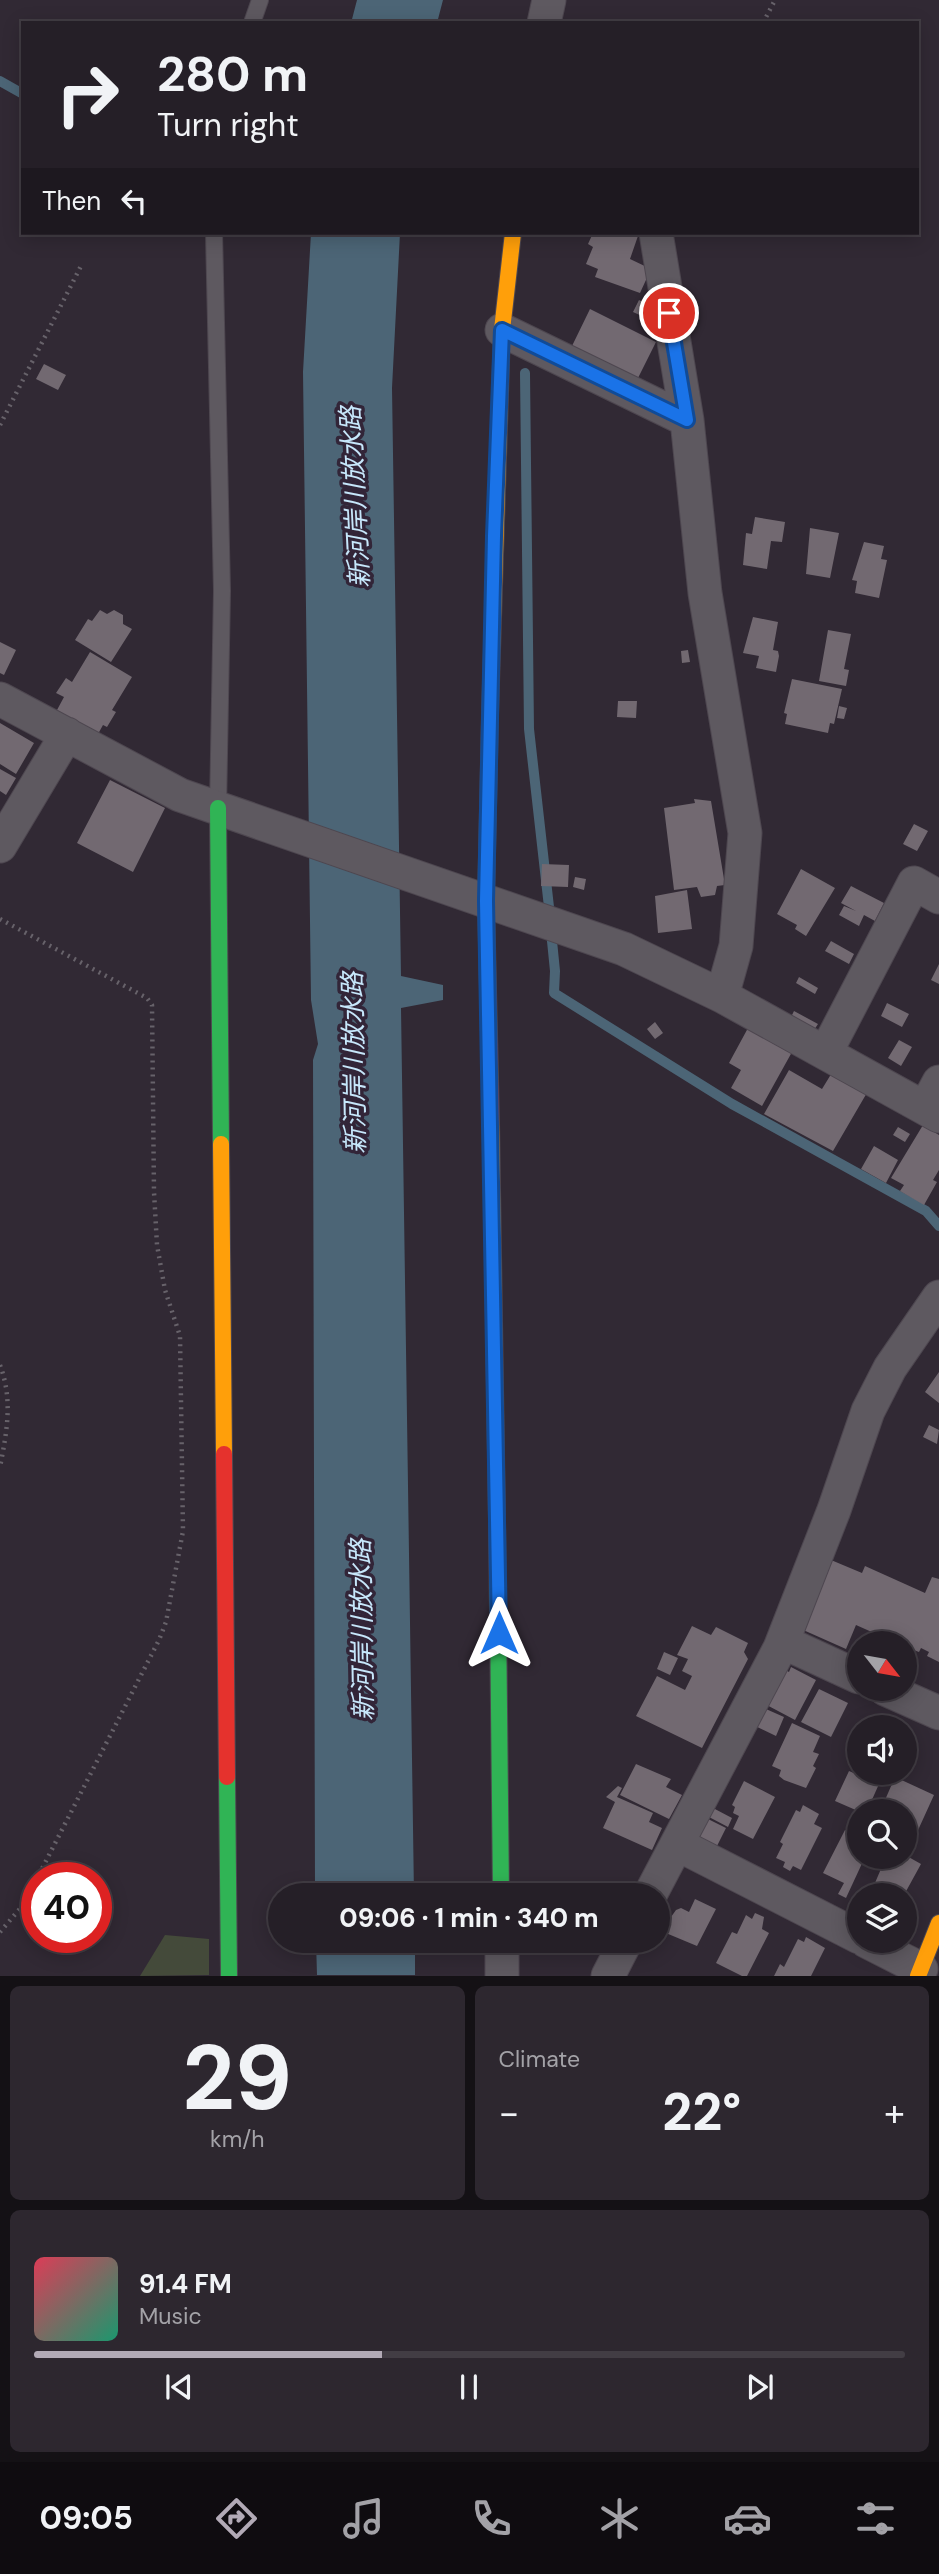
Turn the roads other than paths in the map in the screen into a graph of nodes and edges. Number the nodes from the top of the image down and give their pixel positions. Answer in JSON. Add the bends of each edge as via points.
{"nodes":[{"id":1,"x":260,"y":0,"type":"edge"},
{"id":2,"x":549,"y":0,"type":"edge"},
{"id":3,"x":253,"y":21,"type":"edge"},
{"id":4,"x":544,"y":21,"type":"edge"},
{"id":5,"x":214,"y":235,"type":"edge"},
{"id":6,"x":513,"y":235,"type":"edge"},
{"id":7,"x":656,"y":235,"type":"edge"},
{"id":8,"x":502,"y":330,"type":"junction"},
{"id":9,"x":687,"y":420,"type":"junction"},
{"id":10,"x":0,"y":699,"type":"edge"},
{"id":11,"x":67,"y":734,"type":"junction"},
{"id":12,"x":229,"y":812,"type":"junction"},
{"id":13,"x":0,"y":846,"type":"edge"},
{"id":14,"x":476,"y":897,"type":"junction"},
{"id":15,"x":939,"y":897,"type":"edge"},
{"id":16,"x":722,"y":996,"type":"junction"},
{"id":17,"x":826,"y":1052,"type":"junction"},
{"id":18,"x":934,"y":1102,"type":"edge"},
{"id":19,"x":939,"y":1297,"type":"edge"},
{"id":20,"x":783,"y":1642,"type":"junction"},
{"id":21,"x":847,"y":1671,"type":"edge"},
{"id":22,"x":912,"y":1701,"type":"edge"},
{"id":23,"x":939,"y":1713,"type":"edge"},
{"id":24,"x":677,"y":1844,"type":"junction"},
{"id":25,"x":501,"y":1883,"type":"edge"},
{"id":26,"x":656,"y":1883,"type":"edge"},
{"id":27,"x":939,"y":1923,"type":"edge"},
{"id":28,"x":847,"y":1931,"type":"edge"},
{"id":29,"x":502,"y":1953,"type":"edge"},
{"id":30,"x":620,"y":1953,"type":"edge"},
{"id":31,"x":887,"y":1953,"type":"edge"},
{"id":32,"x":920,"y":1972,"type":"edge"},
{"id":33,"x":229,"y":1976,"type":"edge"},
{"id":34,"x":502,"y":1976,"type":"edge"},
{"id":35,"x":608,"y":1976,"type":"edge"}],
"edges":[{"from":1,"to":3,"type":"lane"},
{"from":2,"to":4,"type":"street"},
{"from":5,"to":12,"type":"lane"},
{"from":6,"to":8,"type":"street"},
{"from":7,"to":9,"type":"street"},
{"from":8,"to":9,"type":"street"},
{"from":8,"to":14,"type":"street"},
{"from":9,"to":16,"type":"street","via":[[705,593],[746,833],[736,946]]},
{"from":10,"to":11,"type":"street"},
{"from":11,"to":12,"type":"street","via":[[139,775]]},
{"from":11,"to":13,"type":"street"},
{"from":12,"to":14,"type":"street"},
{"from":12,"to":33,"type":"street"},
{"from":14,"to":16,"type":"street","via":[[624,949]]},
{"from":14,"to":25,"type":"street","via":[[495,1305]]},
{"from":15,"to":17,"type":"street","via":[[914,883]]},
{"from":16,"to":17,"type":"street"},
{"from":17,"to":18,"type":"street"},
{"from":19,"to":20,"type":"street","via":[[890,1368],[868,1411]]},
{"from":20,"to":21,"type":"street"},
{"from":20,"to":24,"type":"street"},
{"from":22,"to":23,"type":"street"},
{"from":24,"to":26,"type":"street"},
{"from":24,"to":28,"type":"street"},
{"from":27,"to":32,"type":"street"},
{"from":29,"to":34,"type":"street"},
{"from":30,"to":35,"type":"street"},
{"from":31,"to":32,"type":"street"}]}
